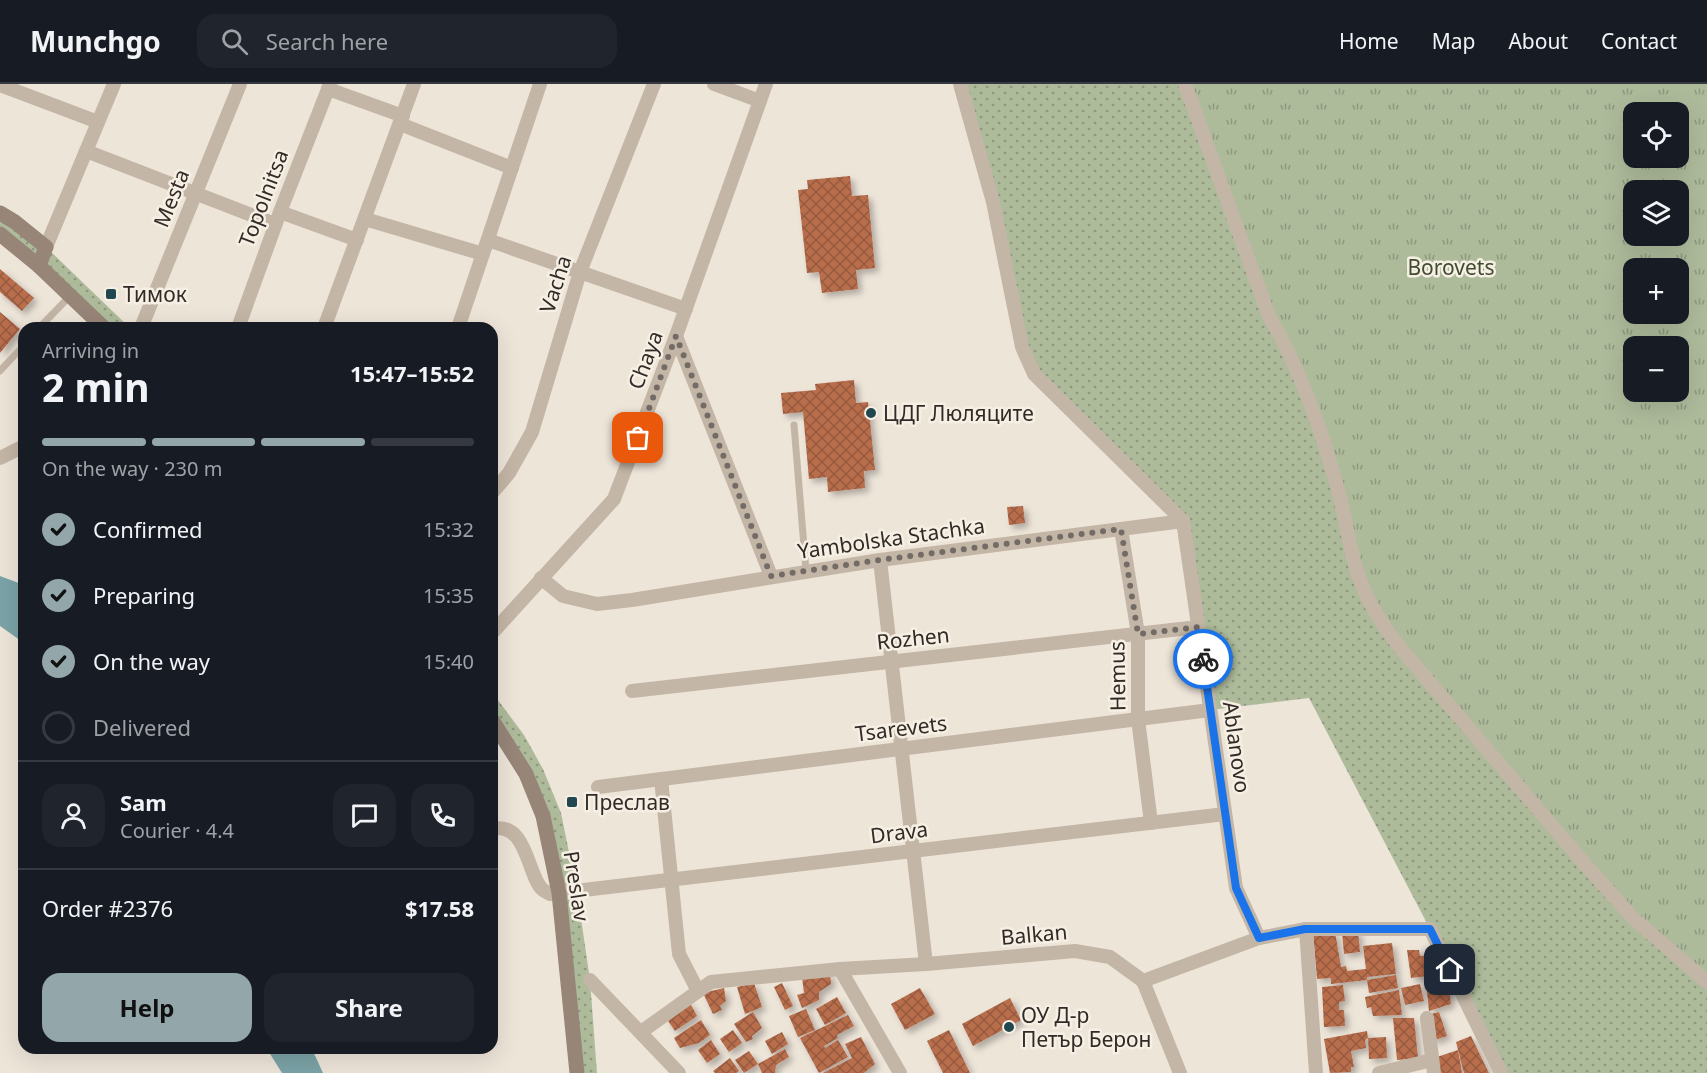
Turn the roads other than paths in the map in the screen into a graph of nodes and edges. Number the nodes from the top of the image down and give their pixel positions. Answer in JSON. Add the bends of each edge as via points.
{"nodes":[{"id":1,"x":114,"y":84,"type":"edge"},
{"id":2,"x":240,"y":84,"type":"edge"},
{"id":3,"x":414,"y":84,"type":"edge"},
{"id":4,"x":540,"y":84,"type":"edge"},
{"id":5,"x":654,"y":84,"type":"edge"},
{"id":6,"x":714,"y":84,"type":"edge"},
{"id":7,"x":766,"y":84,"type":"edge"},
{"id":8,"x":960,"y":84,"type":"edge"},
{"id":9,"x":1185,"y":84,"type":"edge"},
{"id":10,"x":0,"y":85,"type":"edge"},
{"id":11,"x":329,"y":86,"type":"edge"},
{"id":12,"x":760,"y":101,"type":"junction"},
{"id":13,"x":401,"y":120,"type":"junction"},
{"id":14,"x":98,"y":122,"type":"junction"},
{"id":15,"x":86,"y":151,"type":"junction"},
{"id":16,"x":512,"y":168,"type":"junction"},
{"id":17,"x":195,"y":194,"type":"junction"},
{"id":18,"x":0,"y":213,"type":"edge"},
{"id":19,"x":277,"y":218,"type":"junction"},
{"id":20,"x":365,"y":219,"type":"junction"},
{"id":21,"x":0,"y":234,"type":"edge"},
{"id":22,"x":357,"y":240,"type":"junction"},
{"id":23,"x":488,"y":240,"type":"junction"},
{"id":24,"x":46,"y":247,"type":"junction"},
{"id":25,"x":483,"y":254,"type":"junction"},
{"id":26,"x":39,"y":266,"type":"junction"},
{"id":27,"x":580,"y":272,"type":"junction"},
{"id":28,"x":70,"y":296,"type":"junction"},
{"id":29,"x":686,"y":309,"type":"junction"},
{"id":30,"x":45,"y":322,"type":"edge"},
{"id":31,"x":98,"y":322,"type":"edge"},
{"id":32,"x":143,"y":322,"type":"edge"},
{"id":33,"x":240,"y":322,"type":"edge"},
{"id":34,"x":326,"y":322,"type":"edge"},
{"id":35,"x":460,"y":322,"type":"edge"},
{"id":36,"x":676,"y":336,"type":"junction"},
{"id":37,"x":18,"y":352,"type":"edge"},
{"id":38,"x":0,"y":371,"type":"edge"},
{"id":39,"x":794,"y":425,"type":"dead end"},
{"id":40,"x":18,"y":449,"type":"edge"},
{"id":41,"x":0,"y":458,"type":"edge"},
{"id":42,"x":498,"y":486,"type":"edge"},
{"id":43,"x":1183,"y":521,"type":"junction"},
{"id":44,"x":1121,"y":529,"type":"junction"},
{"id":45,"x":880,"y":560,"type":"junction"},
{"id":46,"x":807,"y":571,"type":"junction"},
{"id":47,"x":771,"y":576,"type":"junction"},
{"id":48,"x":541,"y":578,"type":"junction"},
{"id":49,"x":498,"y":626,"type":"edge"},
{"id":50,"x":1198,"y":627,"type":"junction"},
{"id":51,"x":1138,"y":634,"type":"junction"},
{"id":52,"x":891,"y":662,"type":"junction"},
{"id":53,"x":632,"y":691,"type":"dead end"},
{"id":54,"x":1210,"y":710,"type":"junction"},
{"id":55,"x":1138,"y":719,"type":"junction"},
{"id":56,"x":498,"y":730,"type":"edge"},
{"id":57,"x":901,"y":749,"type":"junction"},
{"id":58,"x":661,"y":779,"type":"junction"},
{"id":59,"x":598,"y":787,"type":"dead end"},
{"id":60,"x":1225,"y":814,"type":"junction"},
{"id":61,"x":1151,"y":823,"type":"junction"},
{"id":62,"x":498,"y":828,"type":"edge"},
{"id":63,"x":913,"y":851,"type":"junction"},
{"id":64,"x":672,"y":880,"type":"junction"},
{"id":65,"x":559,"y":893,"type":"junction"},
{"id":66,"x":1305,"y":929,"type":"junction"},
{"id":67,"x":1259,"y":938,"type":"junction"},
{"id":68,"x":926,"y":964,"type":"junction"},
{"id":69,"x":840,"y":969,"type":"junction"},
{"id":70,"x":590,"y":980,"type":"dead end"},
{"id":71,"x":1143,"y":981,"type":"junction"},
{"id":72,"x":1707,"y":982,"type":"edge"},
{"id":73,"x":698,"y":991,"type":"junction"},
{"id":74,"x":1427,"y":1018,"type":"dead end"},
{"id":75,"x":641,"y":1032,"type":"junction"},
{"id":76,"x":1433,"y":1066,"type":"edge"},
{"id":77,"x":577,"y":1073,"type":"edge"},
{"id":78,"x":679,"y":1073,"type":"edge"},
{"id":79,"x":900,"y":1073,"type":"edge"},
{"id":80,"x":1180,"y":1073,"type":"edge"},
{"id":81,"x":1316,"y":1073,"type":"edge"},
{"id":82,"x":1379,"y":1073,"type":"edge"},
{"id":83,"x":1501,"y":1073,"type":"edge"}],
"edges":[{"from":1,"to":14,"type":"street"},
{"from":2,"to":17,"type":"street","name":"Mesta"},
{"from":3,"to":13,"type":"street"},
{"from":4,"to":16,"type":"street"},
{"from":5,"to":27,"type":"street","name":"Vacha"},
{"from":6,"to":12,"type":"street"},
{"from":7,"to":12,"type":"street","name":"Chaya"},
{"from":8,"to":43,"type":"street","via":[[993,202],[1027,361],[1034,374]]},
{"from":9,"to":72,"type":"street","via":[[1269,316],[1285,344],[1320,430],[1368,599],[1402,650],[1590,870],[1633,918]]},
{"from":10,"to":14,"type":"street"},
{"from":11,"to":13,"type":"street"},
{"from":11,"to":19,"type":"street","name":"Topolnitsa"},
{"from":12,"to":29,"type":"street","name":"Chaya"},
{"from":13,"to":16,"type":"street"},
{"from":13,"to":20,"type":"street"},
{"from":14,"to":15,"type":"street"},
{"from":15,"to":17,"type":"street"},
{"from":15,"to":24,"type":"street"},
{"from":16,"to":23,"type":"street"},
{"from":17,"to":19,"type":"street"},
{"from":17,"to":32,"type":"street","name":"Mesta"},
{"from":18,"to":24,"type":"main road"},
{"from":19,"to":22,"type":"street"},
{"from":19,"to":33,"type":"street","name":"Topolnitsa"},
{"from":20,"to":22,"type":"street"},
{"from":20,"to":25,"type":"street"},
{"from":21,"to":26,"type":"main road"},
{"from":22,"to":34,"type":"street"},
{"from":23,"to":25,"type":"street"},
{"from":23,"to":27,"type":"street"},
{"from":24,"to":26,"type":"main road"},
{"from":25,"to":35,"type":"street"},
{"from":26,"to":28,"type":"main road"},
{"from":27,"to":29,"type":"street"},
{"from":27,"to":42,"type":"street","name":"Vacha","via":[[532,432]]},
{"from":28,"to":30,"type":"lane"},
{"from":28,"to":31,"type":"main road"},
{"from":29,"to":36,"type":"street","name":"Chaya"},
{"from":36,"to":47,"type":"street"},
{"from":36,"to":48,"type":"street","name":"Chaya","via":[[614,499]]},
{"from":37,"to":38,"type":"lane"},
{"from":39,"to":46,"type":"lane"},
{"from":40,"to":41,"type":"street"},
{"from":43,"to":44,"type":"street","name":"Yambolska Stachka"},
{"from":43,"to":50,"type":"street","name":"Ablanovo"},
{"from":44,"to":45,"type":"street","name":"Yambolska Stachka"},
{"from":44,"to":51,"type":"street","name":"Hemus"},
{"from":45,"to":46,"type":"street","name":"Yambolska Stachka"},
{"from":45,"to":52,"type":"street"},
{"from":46,"to":47,"type":"street","name":"Yambolska Stachka"},
{"from":47,"to":48,"type":"street","name":"Yambolska Stachka","via":[[597,604],[563,596]]},
{"from":48,"to":49,"type":"street","name":"Chaya"},
{"from":50,"to":51,"type":"street","name":"Rozhen"},
{"from":50,"to":54,"type":"street","name":"Ablanovo"},
{"from":51,"to":52,"type":"street","name":"Rozhen"},
{"from":51,"to":55,"type":"street","name":"Hemus"},
{"from":52,"to":53,"type":"street","name":"Rozhen"},
{"from":52,"to":57,"type":"street"},
{"from":54,"to":55,"type":"street","name":"Tsarevets"},
{"from":54,"to":60,"type":"street","name":"Ablanovo"},
{"from":55,"to":57,"type":"street","name":"Tsarevets"},
{"from":55,"to":61,"type":"street","name":"Hemus"},
{"from":56,"to":65,"type":"main road","name":"Preslav","via":[[526,774],[543,816]]},
{"from":57,"to":58,"type":"street","name":"Tsarevets"},
{"from":57,"to":63,"type":"street"},
{"from":58,"to":59,"type":"street","name":"Tsarevets"},
{"from":58,"to":64,"type":"street"},
{"from":60,"to":61,"type":"street","name":"Drava"},
{"from":60,"to":67,"type":"street","name":"Ablanovo","via":[[1236,888]]},
{"from":61,"to":63,"type":"street","name":"Drava"},
{"from":62,"to":65,"type":"street","via":[[512,833],[525,848],[541,888],[550,894]]},
{"from":63,"to":64,"type":"street","name":"Drava"},
{"from":63,"to":68,"type":"street"},
{"from":64,"to":65,"type":"street","name":"Drava"},
{"from":64,"to":73,"type":"street","via":[[679,954]]},
{"from":65,"to":77,"type":"main road","name":"Preslav"},
{"from":66,"to":67,"type":"street"},
{"from":66,"to":81,"type":"street"},
{"from":66,"to":83,"type":"street","via":[[1430,929]]},
{"from":67,"to":71,"type":"street"},
{"from":68,"to":69,"type":"street","name":"Balkan"},
{"from":68,"to":71,"type":"street","name":"Balkan","via":[[1075,951],[1110,957]]},
{"from":69,"to":73,"type":"street","name":"Balkan","via":[[711,982]]},
{"from":69,"to":79,"type":"street"},
{"from":70,"to":75,"type":"street"},
{"from":71,"to":80,"type":"street"},
{"from":73,"to":75,"type":"street","name":"Balkan"},
{"from":74,"to":76,"type":"street"},
{"from":75,"to":78,"type":"street"},
{"from":76,"to":82,"type":"street"}]}
